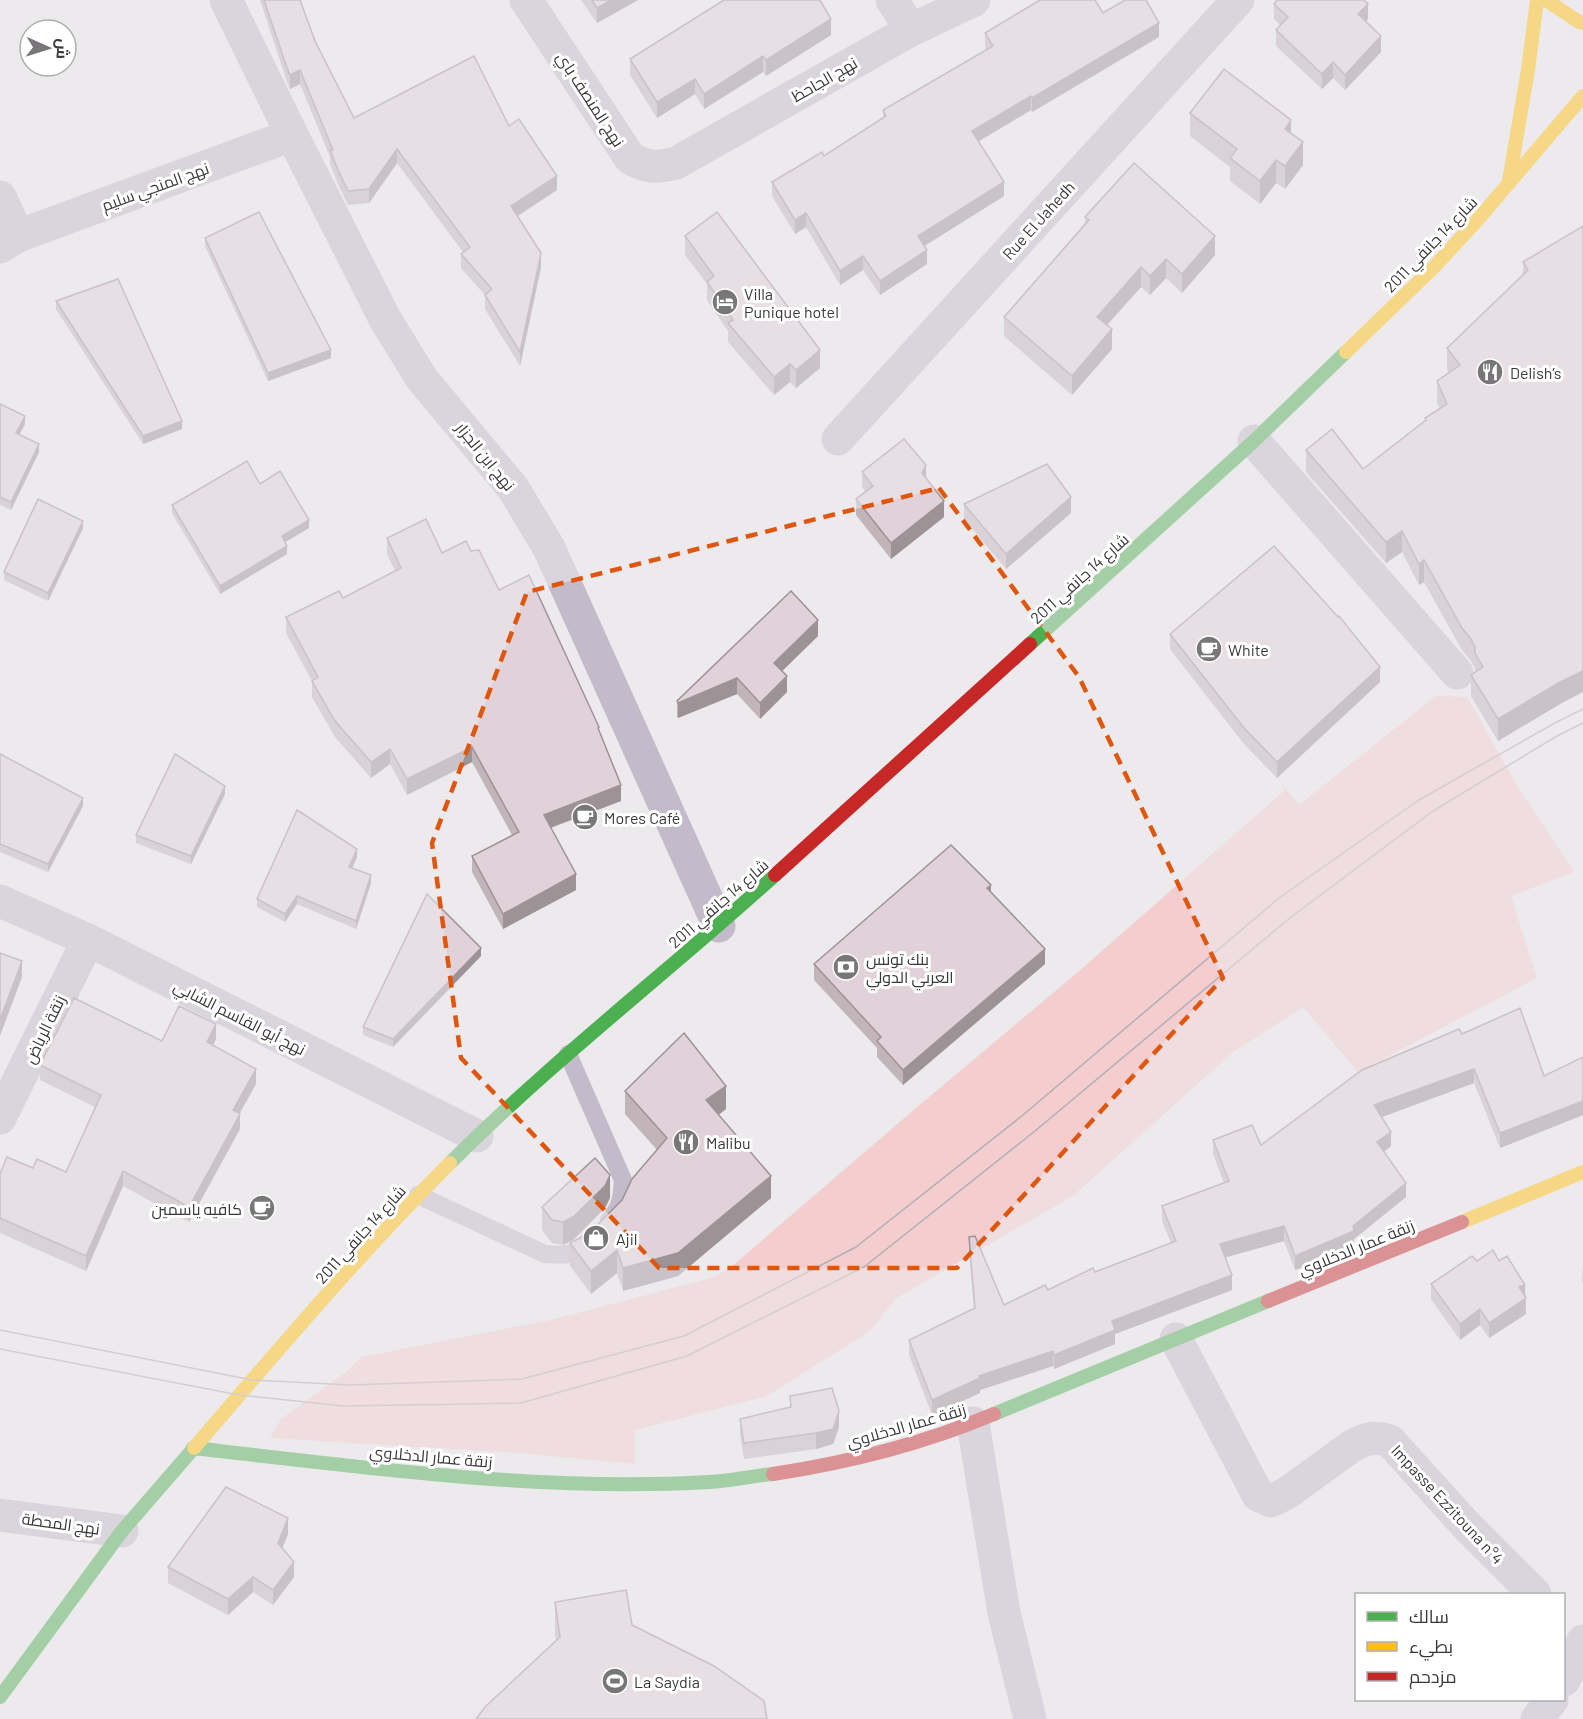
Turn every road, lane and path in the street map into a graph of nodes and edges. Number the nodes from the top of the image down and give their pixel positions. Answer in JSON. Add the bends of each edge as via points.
{"nodes":[{"id":1,"x":526,"y":0,"type":"edge"},
{"id":2,"x":892,"y":0,"type":"edge"},
{"id":3,"x":974,"y":0,"type":"edge"},
{"id":4,"x":1537,"y":0,"type":"edge"},
{"id":5,"x":1546,"y":0,"type":"edge"},
{"id":6,"x":227,"y":1,"type":"edge"},
{"id":7,"x":1229,"y":2,"type":"edge"},
{"id":8,"x":1583,"y":23,"type":"edge"},
{"id":9,"x":911,"y":30,"type":"junction"},
{"id":10,"x":1583,"y":96,"type":"edge"},
{"id":11,"x":292,"y":135,"type":"junction"},
{"id":12,"x":676,"y":163,"type":"joint"},
{"id":13,"x":1509,"y":181,"type":"junction"},
{"id":14,"x":0,"y":196,"type":"edge"},
{"id":15,"x":9,"y":241,"type":"edge"},
{"id":16,"x":838,"y":439,"type":"dead end"},
{"id":17,"x":1254,"y":441,"type":"junction"},
{"id":18,"x":1457,"y":673,"type":"dead end"},
{"id":19,"x":0,"y":901,"type":"edge"},
{"id":20,"x":719,"y":926,"type":"junction"},
{"id":21,"x":87,"y":940,"type":"junction"},
{"id":22,"x":568,"y":1054,"type":"junction"},
{"id":23,"x":0,"y":1118,"type":"edge"},
{"id":24,"x":477,"y":1136,"type":"junction"},
{"id":25,"x":1583,"y":1172,"type":"edge"},
{"id":26,"x":418,"y":1196,"type":"junction"},
{"id":27,"x":1176,"y":1339,"type":"junction"},
{"id":28,"x":973,"y":1423,"type":"junction"},
{"id":29,"x":193,"y":1448,"type":"junction"},
{"id":30,"x":0,"y":1515,"type":"edge"},
{"id":31,"x":122,"y":1531,"type":"junction"},
{"id":32,"x":1533,"y":1593,"type":"edge"},
{"id":33,"x":1576,"y":1636,"type":"edge"},
{"id":34,"x":1565,"y":1673,"type":"edge"},
{"id":35,"x":0,"y":1697,"type":"edge"},
{"id":36,"x":1551,"y":1701,"type":"edge"},
{"id":37,"x":1030,"y":1719,"type":"edge"},
{"id":38,"x":1538,"y":1719,"type":"edge"}],
"edges":[{"from":1,"to":12,"type":"street","name":"نهج المنصف باي","via":[[630,158],[644,166]]},
{"from":2,"to":9,"type":"street"},
{"from":3,"to":9,"type":"street","name":"نهج الجاحظ"},
{"from":4,"to":13,"type":"main road","name":"شارع 14 جانفي 2011"},
{"from":5,"to":8,"type":"main road"},
{"from":6,"to":11,"type":"street","name":"نهج ابن الجزار"},
{"from":7,"to":16,"type":"street","name":"Rue El Jahedh"},
{"from":9,"to":12,"type":"street","name":"نهج الجاحظ"},
{"from":10,"to":13,"type":"main road","name":"شارع 14 جانفي 2011"},
{"from":11,"to":15,"type":"street","name":"نهج المنجي سليم"},
{"from":11,"to":20,"type":"street","name":"نهج ابن الجزار","via":[[385,319],[422,379],[513,488],[549,548]]},
{"from":13,"to":17,"type":"main road","name":"شارع 14 جانفي 2011","via":[[1435,266]]},
{"from":14,"to":15,"type":"street","name":"نهج المنجي سليم"},
{"from":17,"to":18,"type":"street"},
{"from":17,"to":20,"type":"main road","name":"شارع 14 جانفي 2011"},
{"from":19,"to":21,"type":"street","name":"نهج أبو القاسم الشابي"},
{"from":20,"to":22,"type":"main road","name":"شارع 14 جانفي 2011"},
{"from":21,"to":23,"type":"street","name":"زنقة الرياض"},
{"from":21,"to":24,"type":"street","name":"نهج أبو القاسم الشابي"},
{"from":22,"to":24,"type":"main road","name":"شارع 14 جانفي 2011"},
{"from":22,"to":26,"type":"lane","via":[[622,1180],[622,1198],[614,1215],[580,1249],[565,1256],[545,1254]]},
{"from":24,"to":26,"type":"main road","name":"شارع 14 جانفي 2011"},
{"from":25,"to":27,"type":"main road","name":"زنقة عمار الدخلاوي"},
{"from":26,"to":29,"type":"main road","name":"شارع 14 جانفي 2011"},
{"from":27,"to":28,"type":"main road","name":"زنقة عمار الدخلاوي"},
{"from":27,"to":32,"type":"street","name":"Impasse Ezzitouna n°4","via":[[1258,1495],[1271,1501],[1352,1446],[1377,1437],[1390,1442]]},
{"from":28,"to":29,"type":"main road","name":"زنقة عمار الدخلاوي","via":[[820,1467],[711,1482],[589,1484],[438,1475]]},
{"from":28,"to":37,"type":"street","via":[[1004,1612]]},
{"from":29,"to":31,"type":"main road","name":"شارع 14 جانفي 2011"},
{"from":30,"to":31,"type":"street","name":"نهج المحطة"},
{"from":31,"to":35,"type":"main road","name":"شارع 14 جانفي 2011"},
{"from":33,"to":34,"type":"street"},
{"from":36,"to":38,"type":"street"}]}
